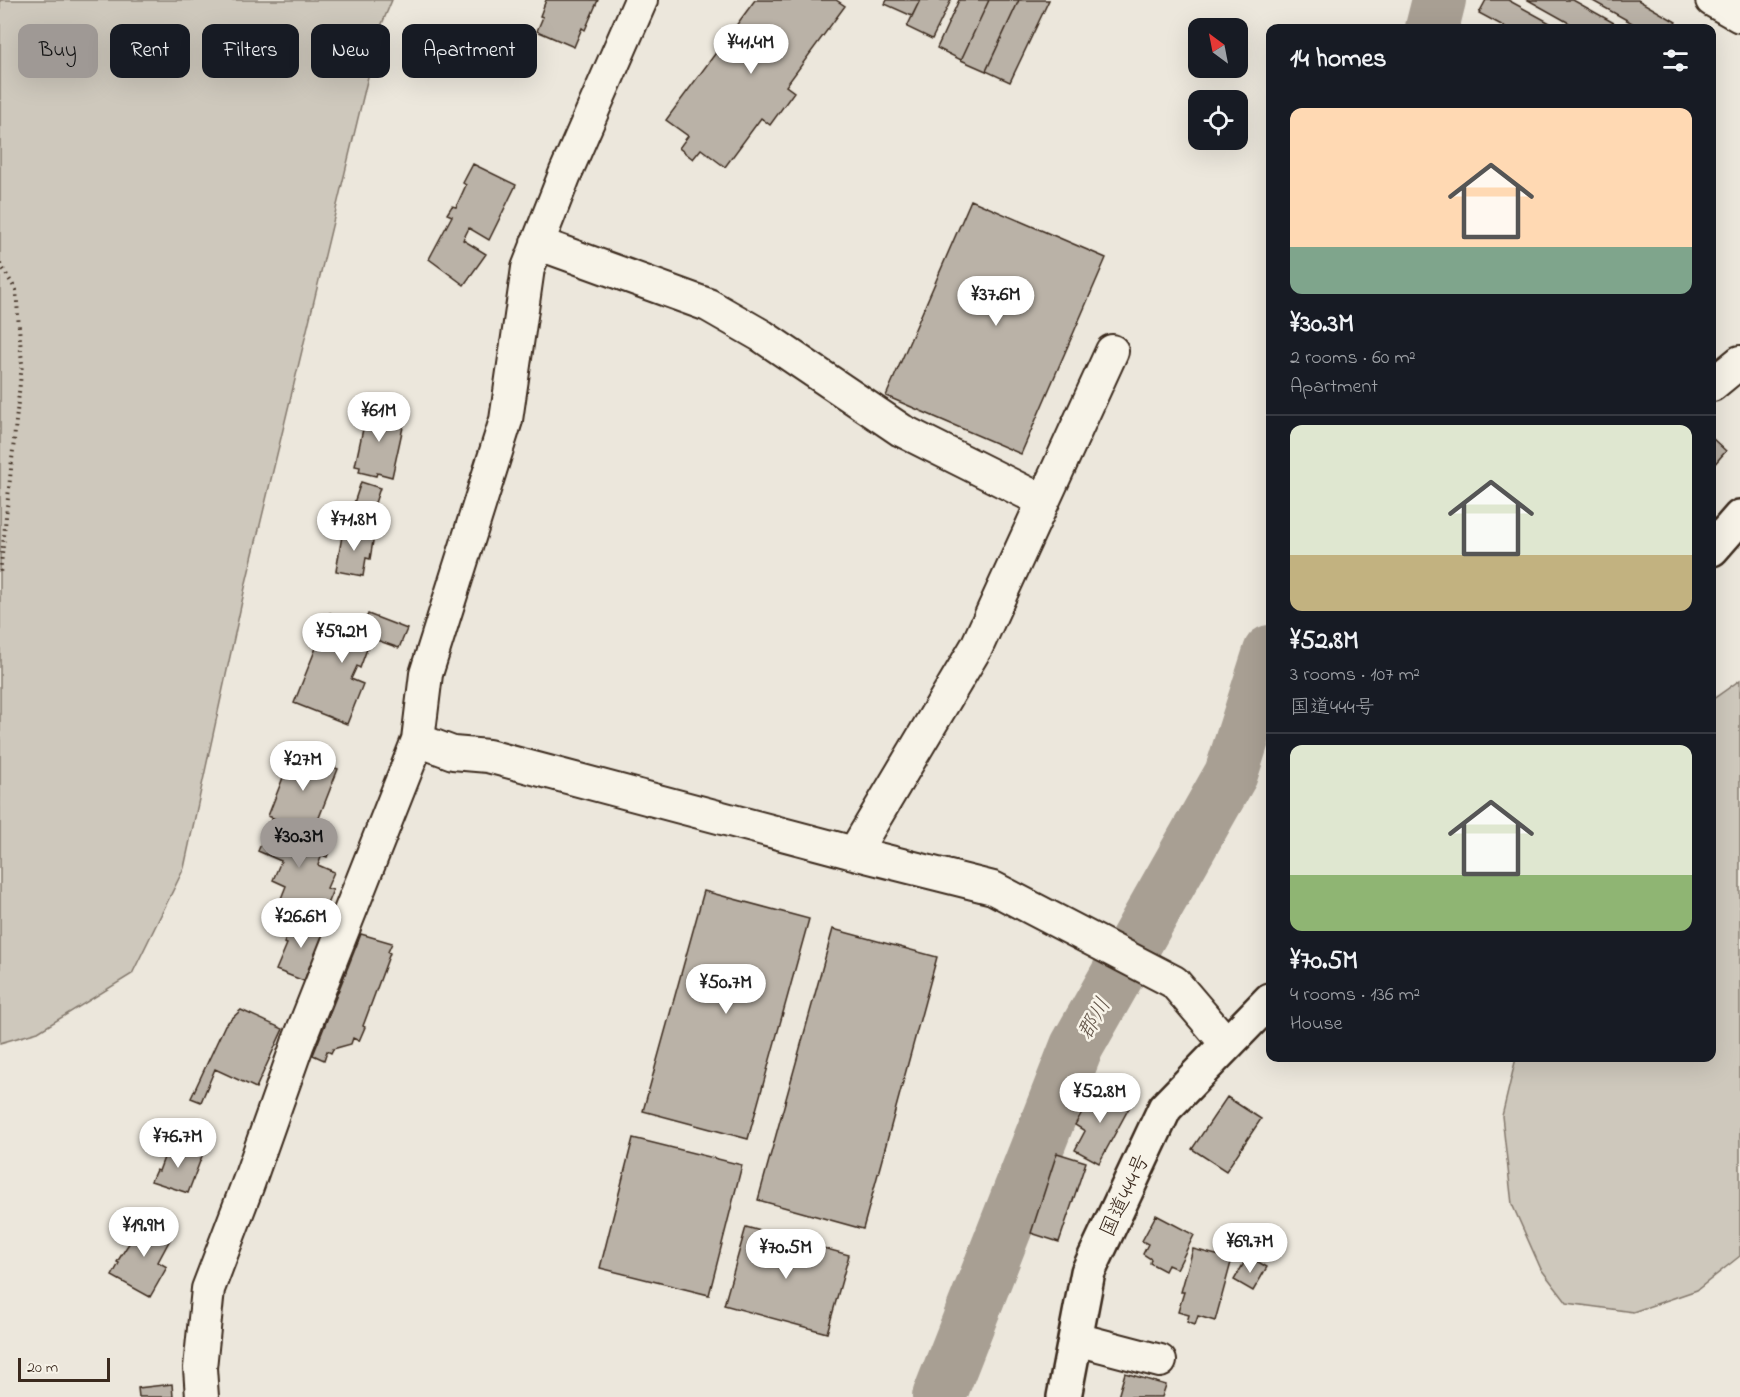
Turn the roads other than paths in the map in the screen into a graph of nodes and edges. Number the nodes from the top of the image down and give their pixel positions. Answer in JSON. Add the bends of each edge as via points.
{"nodes":[{"id":1,"x":641,"y":0,"type":"edge"},
{"id":2,"x":537,"y":243,"type":"junction"},
{"id":3,"x":1112,"y":351,"type":"dead end"},
{"id":4,"x":1740,"y":362,"type":"edge"},
{"id":5,"x":1716,"y":382,"type":"edge"},
{"id":6,"x":1043,"y":501,"type":"junction"},
{"id":7,"x":1740,"y":517,"type":"edge"},
{"id":8,"x":1716,"y":544,"type":"edge"},
{"id":9,"x":418,"y":740,"type":"junction"},
{"id":10,"x":854,"y":853,"type":"junction"},
{"id":11,"x":1266,"y":1004,"type":"edge"},
{"id":12,"x":1226,"y":1043,"type":"junction"},
{"id":13,"x":1076,"y":1339,"type":"junction"},
{"id":14,"x":1160,"y":1361,"type":"dead end"},
{"id":15,"x":202,"y":1397,"type":"edge"},
{"id":16,"x":1064,"y":1397,"type":"edge"}],
"edges":[{"from":1,"to":2,"type":"street"},
{"from":2,"to":6,"type":"street","via":[[708,304],[901,430]]},
{"from":2,"to":9,"type":"street","via":[[528,268],[506,420],[426,674]]},
{"from":3,"to":6,"type":"street"},
{"from":4,"to":5,"type":"street"},
{"from":6,"to":10,"type":"street","via":[[977,646]]},
{"from":7,"to":8,"type":"highway"},
{"from":9,"to":10,"type":"street","via":[[453,753],[488,756]]},
{"from":9,"to":15,"type":"street","via":[[298,1042],[208,1289],[200,1368]]},
{"from":10,"to":12,"type":"street","via":[[993,888],[1174,981]]},
{"from":11,"to":12,"type":"highway","name":"国道444号"},
{"from":12,"to":13,"type":"highway","name":"国道444号","via":[[1165,1108],[1088,1272]]},
{"from":13,"to":14,"type":"street"},
{"from":13,"to":16,"type":"highway","name":"国道444号"}]}
